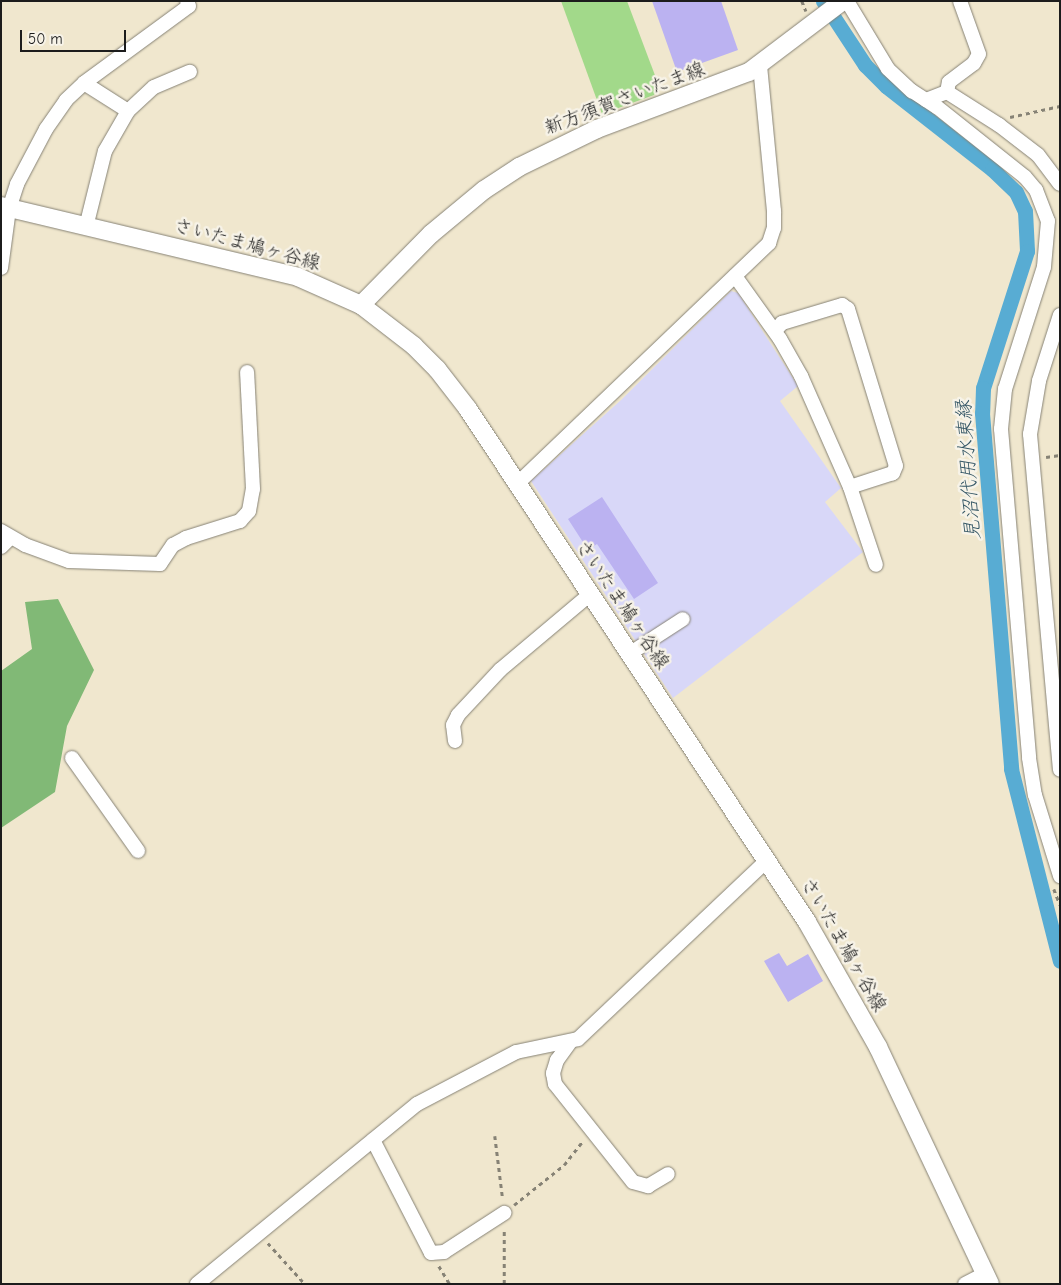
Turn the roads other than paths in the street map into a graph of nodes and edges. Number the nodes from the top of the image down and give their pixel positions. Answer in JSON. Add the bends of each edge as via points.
{"nodes":[{"id":1,"x":188,"y":1,"type":"edge"},
{"id":2,"x":960,"y":1,"type":"edge"},
{"id":3,"x":844,"y":2,"type":"edge"},
{"id":4,"x":760,"y":65,"type":"junction"},
{"id":5,"x":190,"y":72,"type":"dead end"},
{"id":6,"x":84,"y":83,"type":"junction"},
{"id":7,"x":946,"y":92,"type":"junction"},
{"id":8,"x":926,"y":100,"type":"junction"},
{"id":9,"x":128,"y":110,"type":"junction"},
{"id":10,"x":1060,"y":184,"type":"edge"},
{"id":11,"x":5,"y":207,"type":"edge"},
{"id":12,"x":86,"y":227,"type":"junction"},
{"id":13,"x":1,"y":268,"type":"edge"},
{"id":14,"x":735,"y":276,"type":"junction"},
{"id":15,"x":361,"y":305,"type":"junction"},
{"id":16,"x":1060,"y":314,"type":"edge"},
{"id":17,"x":775,"y":331,"type":"junction"},
{"id":18,"x":247,"y":372,"type":"dead end"},
{"id":19,"x":517,"y":484,"type":"junction"},
{"id":20,"x":850,"y":487,"type":"junction"},
{"id":21,"x":4,"y":539,"type":"edge"},
{"id":22,"x":876,"y":565,"type":"dead end"},
{"id":23,"x":589,"y":595,"type":"junction"},
{"id":24,"x":683,"y":619,"type":"dead end"},
{"id":25,"x":629,"y":654,"type":"junction"},
{"id":26,"x":455,"y":741,"type":"dead end"},
{"id":27,"x":72,"y":758,"type":"dead end"},
{"id":28,"x":1060,"y":770,"type":"edge"},
{"id":29,"x":138,"y":852,"type":"dead end"},
{"id":30,"x":767,"y":860,"type":"junction"},
{"id":31,"x":1060,"y":876,"type":"edge"},
{"id":32,"x":571,"y":1041,"type":"junction"},
{"id":33,"x":373,"y":1140,"type":"junction"},
{"id":34,"x":668,"y":1174,"type":"dead end"},
{"id":35,"x":504,"y":1213,"type":"road end"},
{"id":36,"x":987,"y":1279,"type":"edge"},
{"id":37,"x":197,"y":1284,"type":"edge"},
{"id":38,"x":965,"y":1284,"type":"edge"}],
"edges":[{"from":1,"to":6,"type":"street","via":[[189,6]]},
{"from":2,"to":7,"type":"street","via":[[979,54],[974,63],[949,82]]},
{"from":3,"to":4,"type":"main road","name":"新方須賀さいたま線"},
{"from":3,"to":8,"type":"street","via":[[888,69]]},
{"from":4,"to":14,"type":"street","via":[[774,228],[769,243]]},
{"from":4,"to":15,"type":"main road","name":"新方須賀さいたま線","via":[[712,88],[597,129],[519,167],[484,190],[431,234]]},
{"from":5,"to":9,"type":"street","via":[[154,87]]},
{"from":6,"to":9,"type":"street"},
{"from":6,"to":11,"type":"street","via":[[66,100],[46,129]]},
{"from":7,"to":8,"type":"street"},
{"from":7,"to":10,"type":"street","via":[[999,125],[1038,155]]},
{"from":8,"to":31,"type":"street","via":[[1025,177],[1036,190],[1048,221],[1044,266],[1005,389],[1001,429],[1029,758],[1035,795]]},
{"from":9,"to":12,"type":"street","via":[[105,151]]},
{"from":11,"to":12,"type":"main road","name":"さいたま鳩ヶ谷線"},
{"from":11,"to":13,"type":"street"},
{"from":12,"to":15,"type":"main road","name":"さいたま鳩ヶ谷線","via":[[298,278]]},
{"from":14,"to":17,"type":"street"},
{"from":14,"to":19,"type":"street"},
{"from":15,"to":19,"type":"main road","name":"さいたま鳩ヶ谷線","via":[[414,346],[437,369],[468,409]]},
{"from":16,"to":28,"type":"street","via":[[1038,381],[1030,434]]},
{"from":17,"to":20,"type":"street","via":[[801,376]]},
{"from":17,"to":20,"type":"street","via":[[782,323],[842,306],[848,308],[896,466],[893,473]]},
{"from":18,"to":21,"type":"street","via":[[253,489],[249,511],[240,521],[186,538],[173,545],[160,564],[69,561]]},
{"from":19,"to":23,"type":"main road","name":"さいたま鳩ヶ谷線"},
{"from":20,"to":22,"type":"street"},
{"from":23,"to":25,"type":"main road","name":"さいたま鳩ヶ谷線"},
{"from":23,"to":26,"type":"street","via":[[500,670],[458,715],[453,725]]},
{"from":24,"to":25,"type":"street"},
{"from":25,"to":30,"type":"main road","name":"さいたま鳩ヶ谷線"},
{"from":27,"to":29,"type":"street"},
{"from":30,"to":32,"type":"street","via":[[593,1026]]},
{"from":30,"to":36,"type":"main road","name":"さいたま鳩ヶ谷線","via":[[878,1047]]},
{"from":32,"to":33,"type":"street","via":[[516,1052],[417,1104]]},
{"from":32,"to":34,"type":"street","via":[[557,1060],[553,1073],[555,1084],[633,1182],[648,1186]]},
{"from":33,"to":35,"type":"street","via":[[431,1253],[444,1252]]},
{"from":33,"to":37,"type":"street"},
{"from":36,"to":38,"type":"street"}]}
